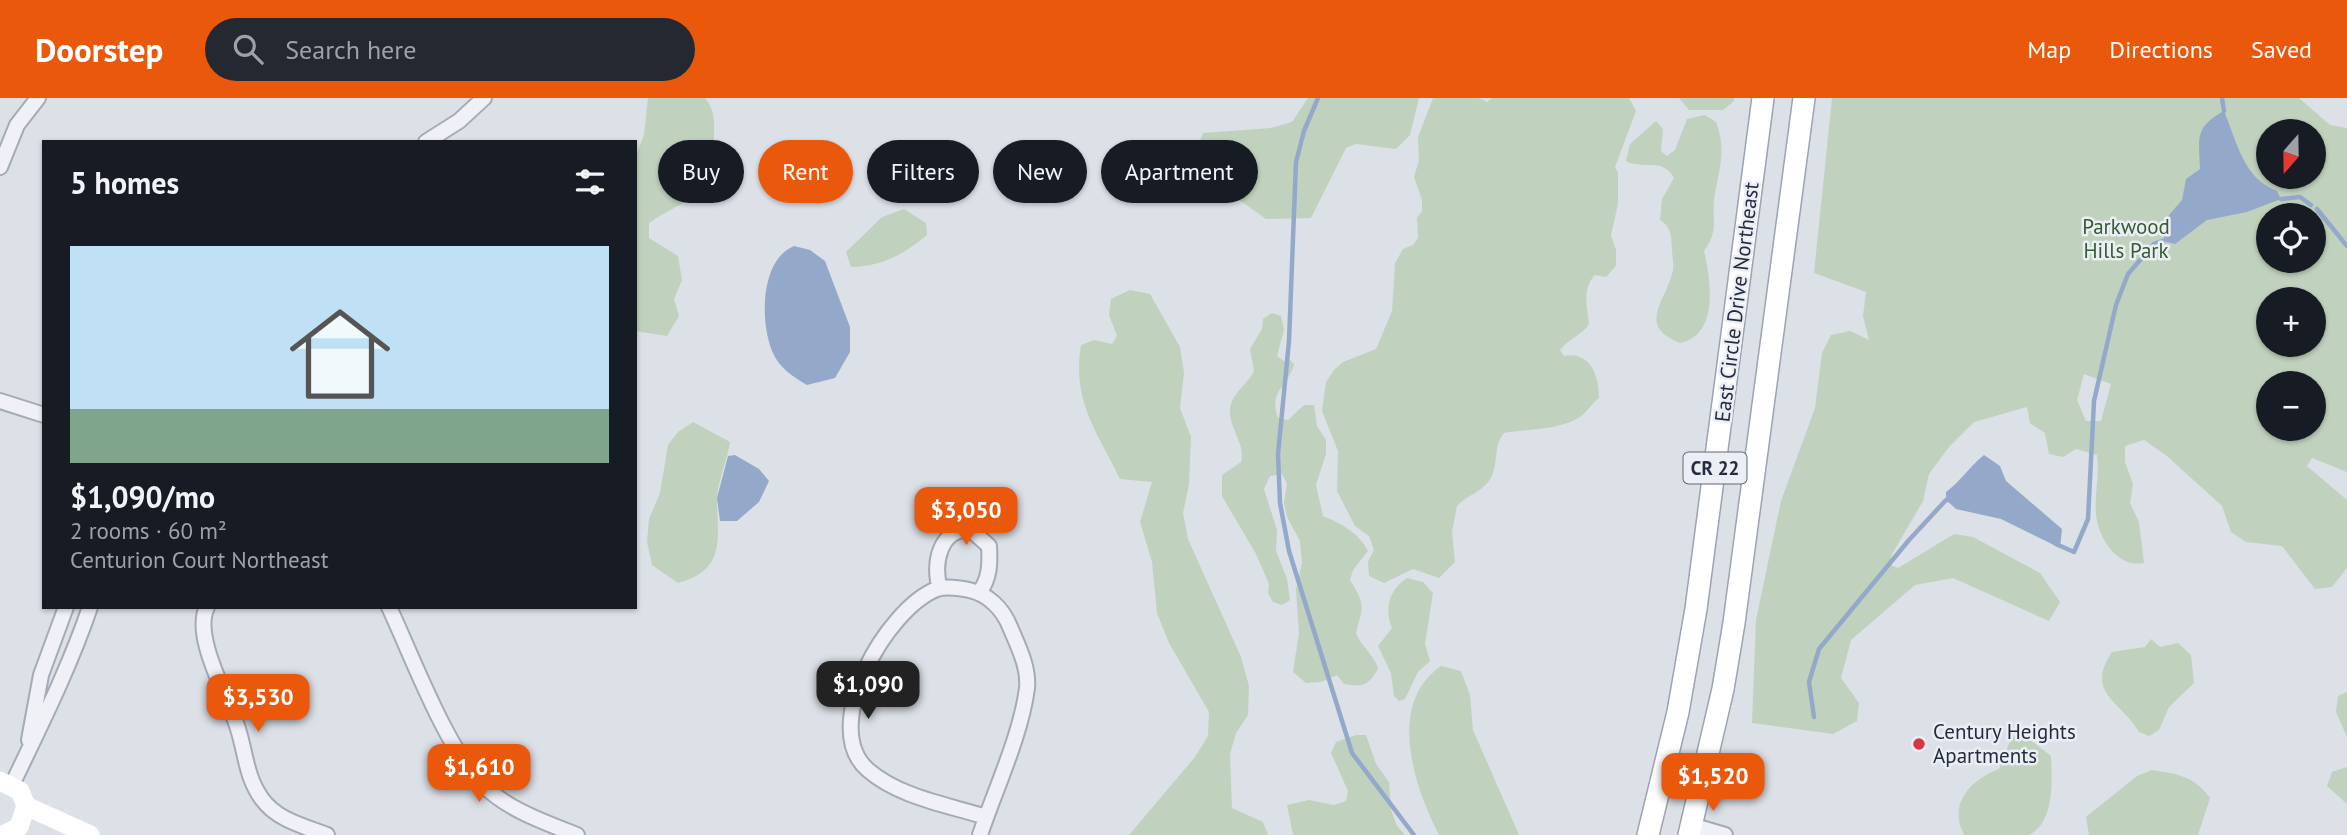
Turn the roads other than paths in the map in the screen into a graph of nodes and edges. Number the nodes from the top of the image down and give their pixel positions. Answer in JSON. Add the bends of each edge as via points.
{"nodes":[{"id":1,"x":38,"y":98,"type":"edge"},
{"id":2,"x":484,"y":98,"type":"edge"},
{"id":3,"x":1763,"y":98,"type":"edge"},
{"id":4,"x":1804,"y":98,"type":"edge"},
{"id":5,"x":429,"y":140,"type":"edge"},
{"id":6,"x":0,"y":167,"type":"edge"},
{"id":7,"x":0,"y":401,"type":"edge"},
{"id":8,"x":42,"y":414,"type":"edge"},
{"id":9,"x":940,"y":588,"type":"junction"},
{"id":10,"x":979,"y":593,"type":"junction"},
{"id":11,"x":65,"y":609,"type":"edge"},
{"id":12,"x":89,"y":609,"type":"edge"},
{"id":13,"x":206,"y":609,"type":"edge"},
{"id":14,"x":391,"y":609,"type":"edge"},
{"id":15,"x":29,"y":745,"type":"junction"},
{"id":16,"x":6,"y":783,"type":"edge"},
{"id":17,"x":26,"y":806,"type":"junction"},
{"id":18,"x":986,"y":817,"type":"junction"},
{"id":19,"x":1690,"y":830,"type":"edge"},
{"id":20,"x":5,"y":835,"type":"edge"},
{"id":21,"x":90,"y":835,"type":"edge"},
{"id":22,"x":327,"y":835,"type":"edge"},
{"id":23,"x":577,"y":835,"type":"edge"},
{"id":24,"x":980,"y":835,"type":"edge"},
{"id":25,"x":1648,"y":835,"type":"edge"},
{"id":26,"x":1725,"y":835,"type":"edge"}],
"edges":[{"from":1,"to":6,"type":"street","via":[[18,125]]},
{"from":2,"to":5,"type":"street"},
{"from":3,"to":25,"type":"main road","name":"East Circle Drive Northeast","number":"CR 22","via":[[1696,609],[1678,712]]},
{"from":4,"to":19,"type":"main road","name":"East Circle Drive Northeast","number":"CR 22","via":[[1734,623]]},
{"from":7,"to":8,"type":"street"},
{"from":9,"to":10,"type":"street"},
{"from":9,"to":10,"type":"street","via":[[937,559],[944,543],[954,533],[971,530],[989,546],[990,568]]},
{"from":9,"to":18,"type":"street","via":[[901,615],[880,640],[864,674],[849,726],[853,747],[866,769],[882,780],[908,793]]},
{"from":10,"to":18,"type":"street","via":[[995,603],[1006,618],[1024,661],[1027,685]]},
{"from":11,"to":15,"type":"street","via":[[37,688]]},
{"from":12,"to":15,"type":"street","via":[[62,683]]},
{"from":13,"to":22,"type":"street","via":[[205,638],[256,790],[284,818]]},
{"from":14,"to":23,"type":"street","via":[[447,729],[476,777],[515,808]]},
{"from":15,"to":16,"type":"street"},
{"from":16,"to":17,"type":"main road","via":[[20,791]]},
{"from":17,"to":20,"type":"main road","via":[[19,827]]},
{"from":17,"to":21,"type":"main road"},
{"from":18,"to":24,"type":"street"},
{"from":19,"to":26,"type":"street"}]}
